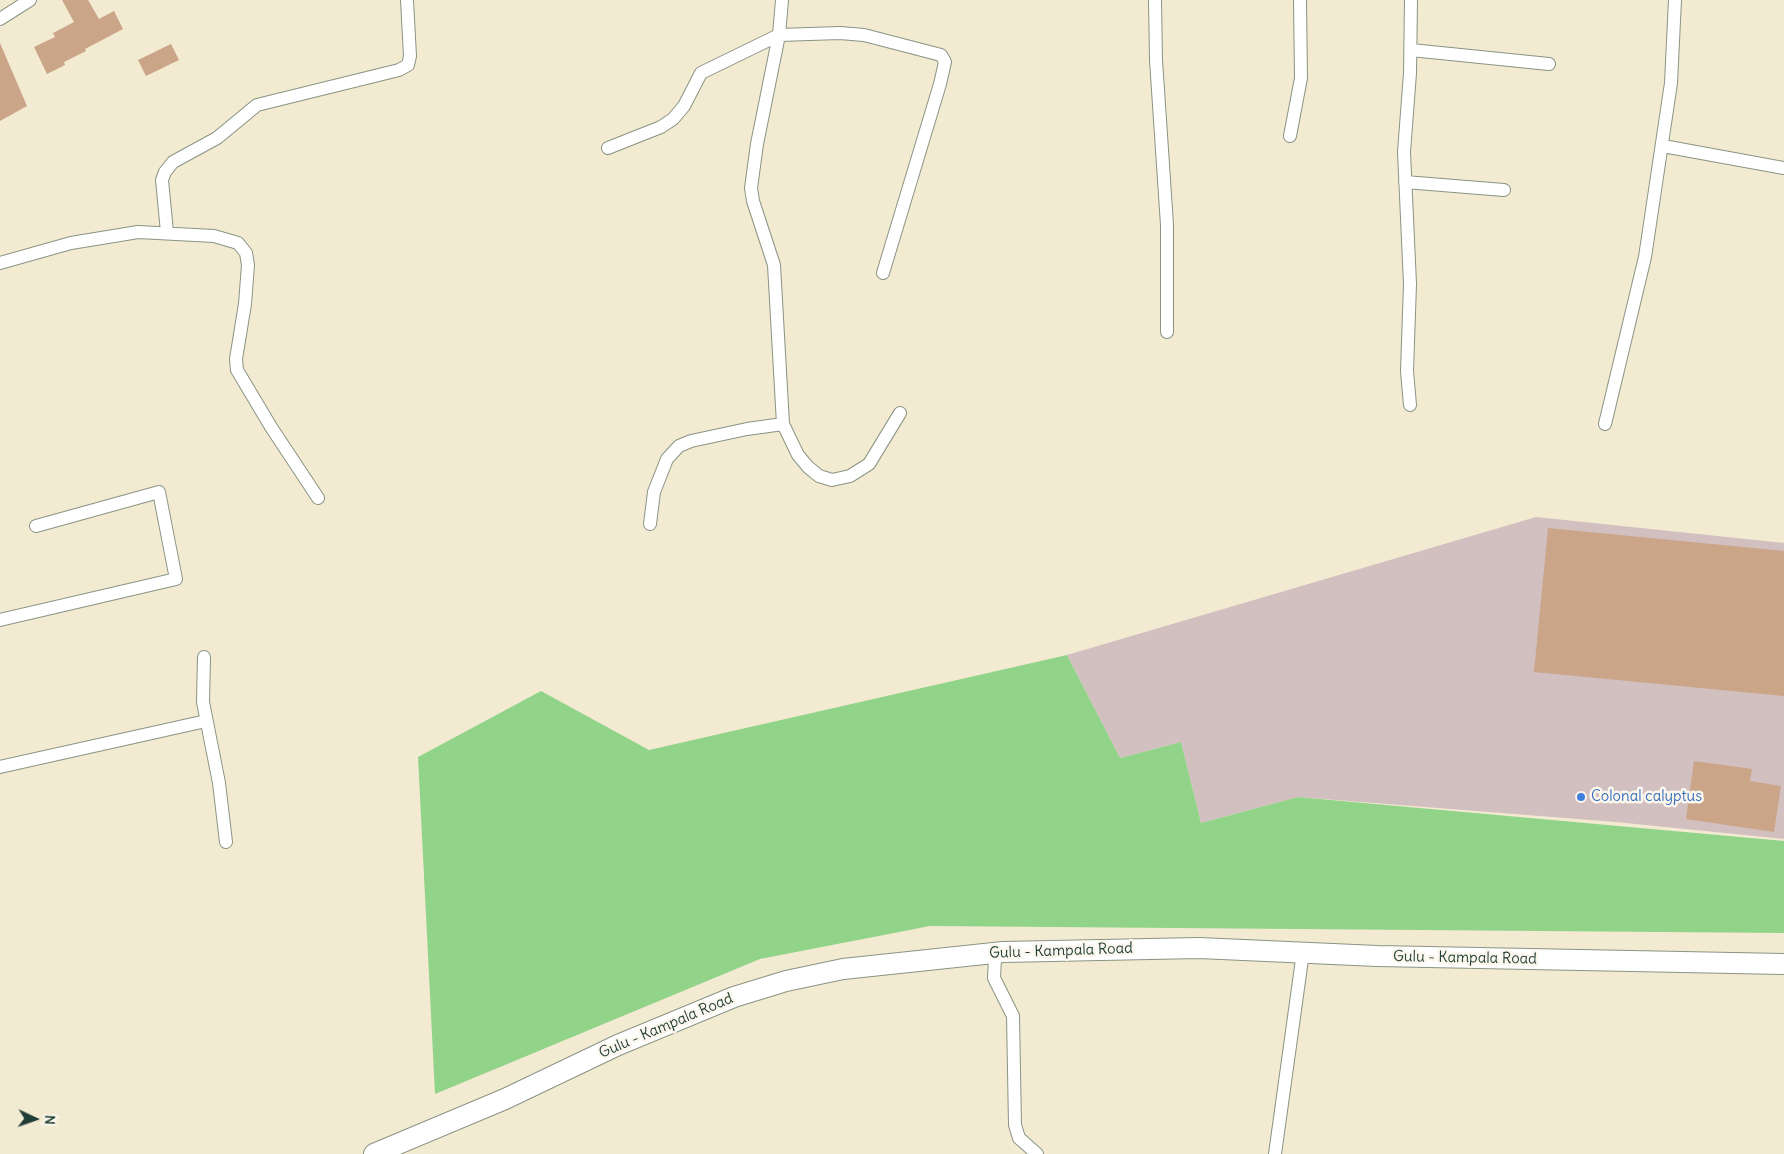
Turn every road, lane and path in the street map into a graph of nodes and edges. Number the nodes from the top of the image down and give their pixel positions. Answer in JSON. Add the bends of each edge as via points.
{"nodes":[{"id":1,"x":30,"y":0,"type":"edge"},
{"id":2,"x":406,"y":0,"type":"edge"},
{"id":3,"x":782,"y":0,"type":"edge"},
{"id":4,"x":1155,"y":0,"type":"edge"},
{"id":5,"x":1300,"y":0,"type":"edge"},
{"id":6,"x":1410,"y":0,"type":"edge"},
{"id":7,"x":1675,"y":0,"type":"edge"},
{"id":8,"x":0,"y":19,"type":"edge"},
{"id":9,"x":779,"y":35,"type":"junction"},
{"id":10,"x":1411,"y":50,"type":"junction"},
{"id":11,"x":1549,"y":64,"type":"dead end"},
{"id":12,"x":1290,"y":136,"type":"dead end"},
{"id":13,"x":1663,"y":146,"type":"junction"},
{"id":14,"x":608,"y":148,"type":"dead end"},
{"id":15,"x":1784,"y":168,"type":"edge"},
{"id":16,"x":1405,"y":182,"type":"junction"},
{"id":17,"x":1504,"y":190,"type":"dead end"},
{"id":18,"x":166,"y":232,"type":"junction"},
{"id":19,"x":0,"y":263,"type":"edge"},
{"id":20,"x":883,"y":273,"type":"dead end"},
{"id":21,"x":1167,"y":332,"type":"dead end"},
{"id":22,"x":1410,"y":405,"type":"dead end"},
{"id":23,"x":900,"y":413,"type":"dead end"},
{"id":24,"x":783,"y":424,"type":"junction"},
{"id":25,"x":1605,"y":424,"type":"dead end"},
{"id":26,"x":318,"y":498,"type":"dead end"},
{"id":27,"x":650,"y":524,"type":"dead end"},
{"id":28,"x":36,"y":526,"type":"dead end"},
{"id":29,"x":0,"y":620,"type":"edge"},
{"id":30,"x":204,"y":657,"type":"dead end"},
{"id":31,"x":206,"y":721,"type":"junction"},
{"id":32,"x":0,"y":767,"type":"edge"},
{"id":33,"x":226,"y":842,"type":"dead end"},
{"id":34,"x":1003,"y":952,"type":"junction"},
{"id":35,"x":1303,"y":952,"type":"junction"},
{"id":36,"x":1784,"y":964,"type":"edge"},
{"id":37,"x":374,"y":1154,"type":"edge"},
{"id":38,"x":1036,"y":1154,"type":"edge"},
{"id":39,"x":1275,"y":1154,"type":"edge"}],
"edges":[{"from":1,"to":8,"type":"street"},
{"from":2,"to":18,"type":"street","via":[[408,65],[399,70],[256,105],[217,138],[173,162],[162,180]]},
{"from":3,"to":9,"type":"street"},
{"from":4,"to":21,"type":"street","via":[[1167,225]]},
{"from":5,"to":12,"type":"street","via":[[1301,78]]},
{"from":6,"to":10,"type":"street"},
{"from":7,"to":13,"type":"street","via":[[1671,83]]},
{"from":9,"to":14,"type":"street","via":[[701,73],[684,106],[661,127]]},
{"from":9,"to":20,"type":"street","via":[[864,36],[938,54],[944,59],[940,84]]},
{"from":9,"to":24,"type":"street","via":[[751,188],[752,201],[774,265]]},
{"from":10,"to":11,"type":"street"},
{"from":10,"to":16,"type":"street"},
{"from":13,"to":15,"type":"street"},
{"from":13,"to":25,"type":"street","via":[[1645,257]]},
{"from":16,"to":17,"type":"street"},
{"from":16,"to":22,"type":"street","via":[[1410,284],[1407,371]]},
{"from":18,"to":19,"type":"street","via":[[138,232],[89,239]]},
{"from":18,"to":26,"type":"street","via":[[214,236],[238,243],[243,248],[248,265],[236,359],[238,370]]},
{"from":23,"to":24,"type":"street","via":[[869,464],[850,476],[832,480],[819,476],[808,467],[798,455]]},
{"from":24,"to":27,"type":"street","via":[[747,429],[679,446],[667,459],[654,492]]},
{"from":28,"to":29,"type":"street","via":[[159,492],[176,579]]},
{"from":30,"to":31,"type":"street"},
{"from":31,"to":32,"type":"street"},
{"from":31,"to":33,"type":"street","via":[[219,783]]},
{"from":34,"to":35,"type":"main road","name":"Gulu - Kampala Road","via":[[1200,948]]},
{"from":34,"to":37,"type":"main road","name":"Gulu - Kampala Road","via":[[843,969],[786,981],[734,997]]},
{"from":34,"to":38,"type":"street","via":[[995,958],[994,978],[1013,1016],[1015,1125],[1019,1138]]},
{"from":35,"to":36,"type":"main road","name":"Gulu - Kampala Road","via":[[1442,958]]},
{"from":35,"to":39,"type":"street"}]}
